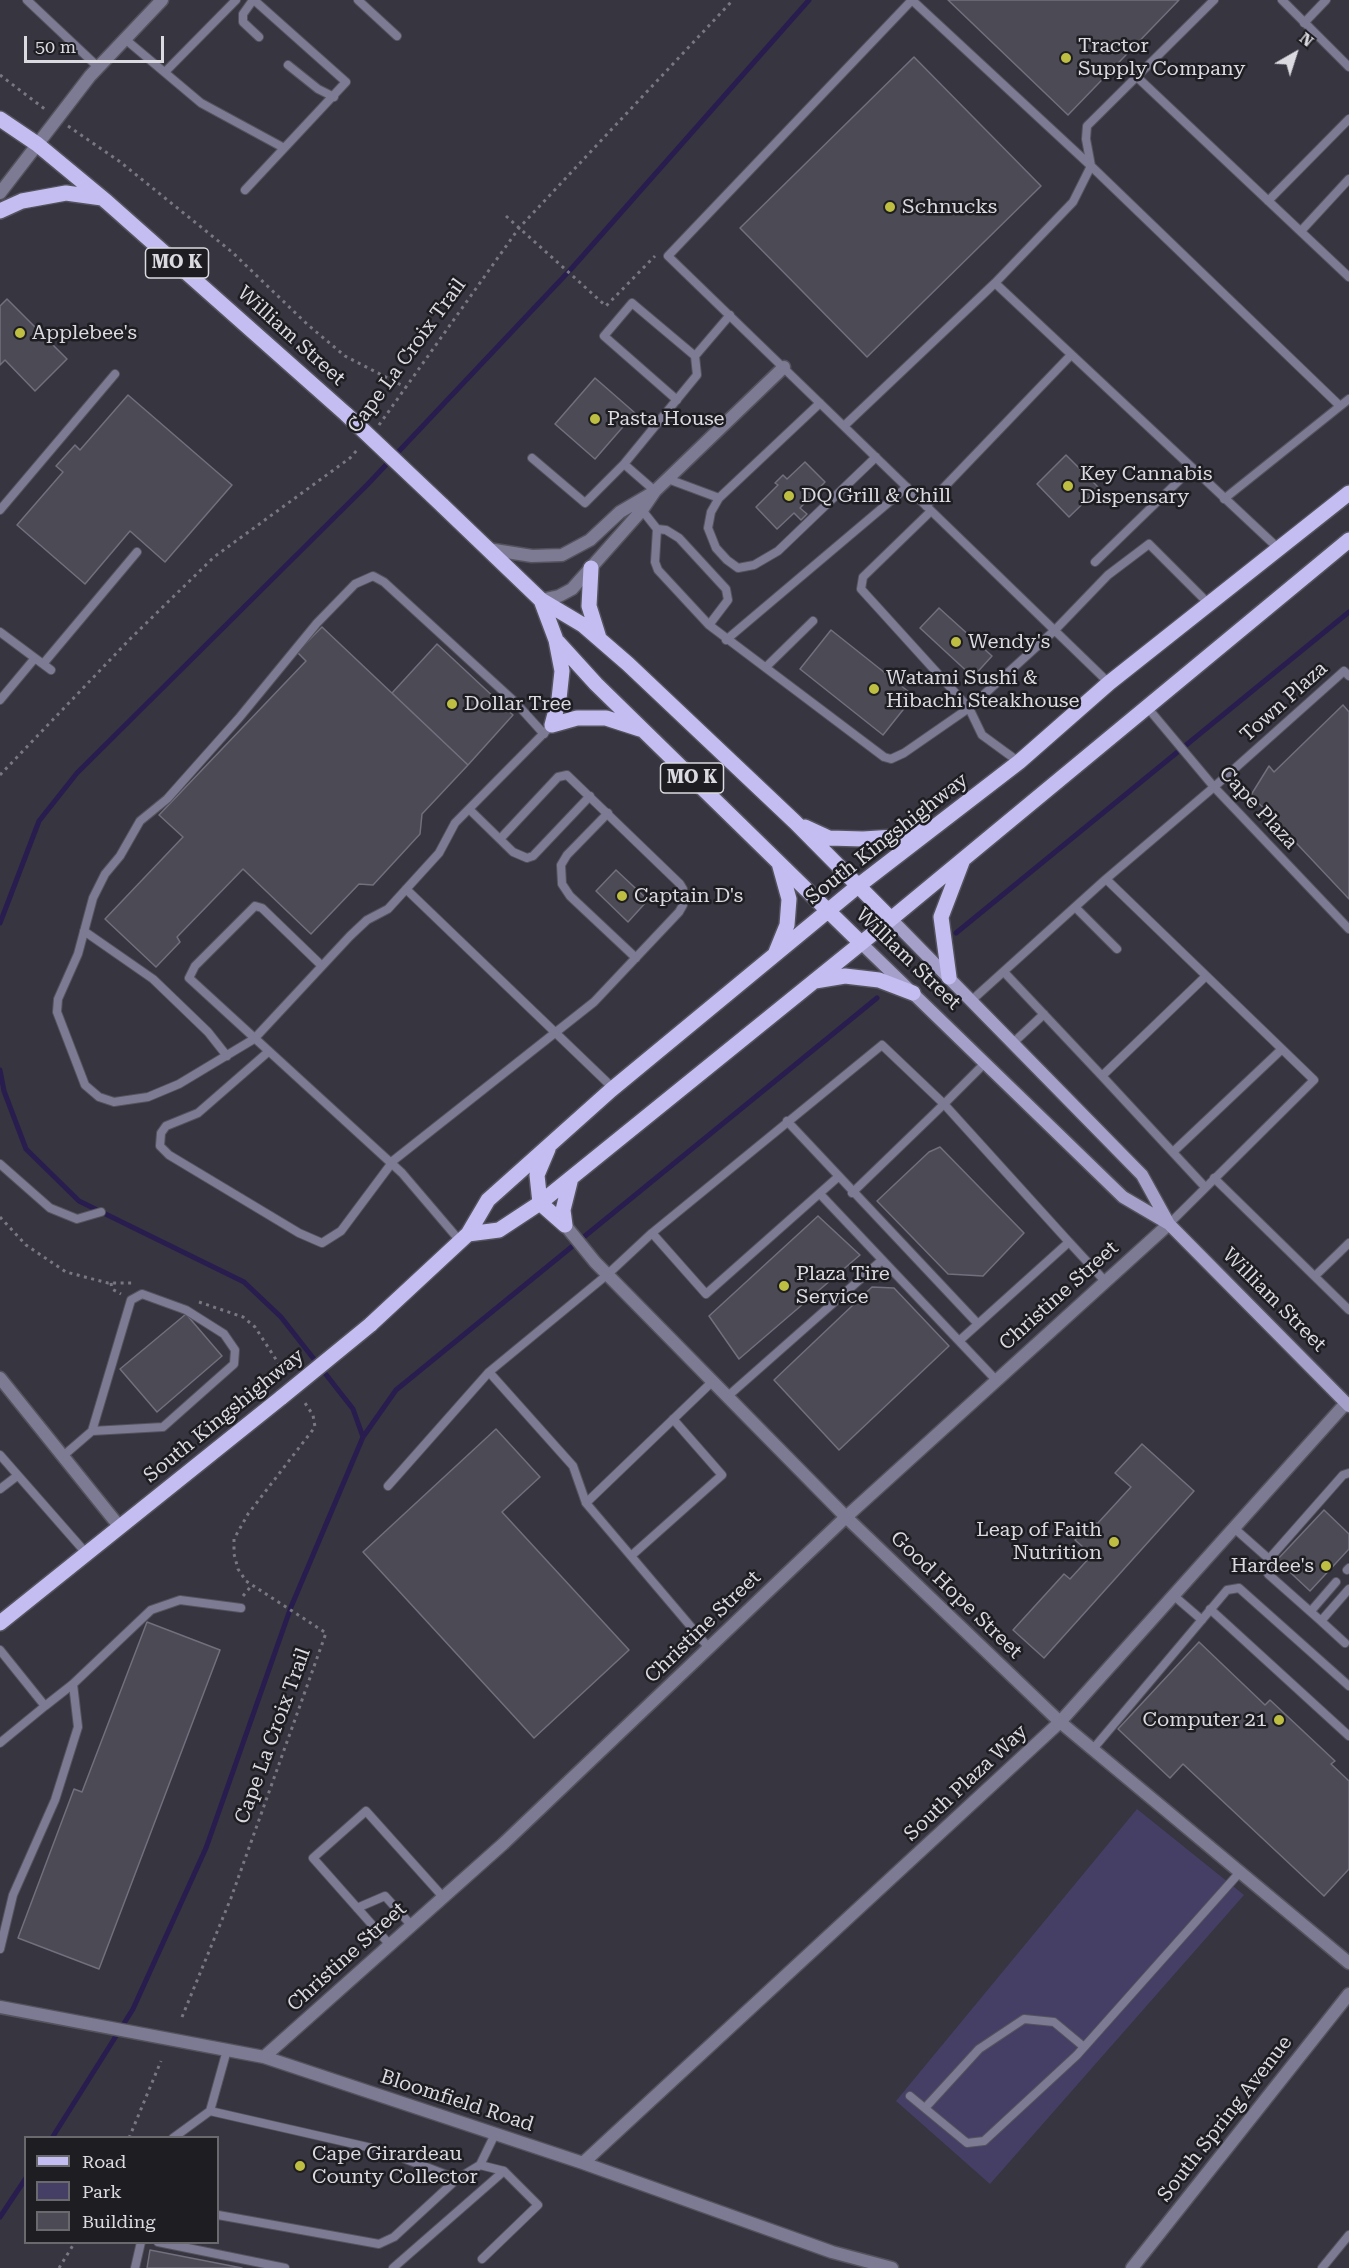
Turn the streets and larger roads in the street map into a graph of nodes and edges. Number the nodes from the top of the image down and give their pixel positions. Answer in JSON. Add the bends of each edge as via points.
{"nodes":[{"id":1,"x":162,"y":0,"type":"edge"},
{"id":2,"x":0,"y":119,"type":"edge"},
{"id":3,"x":37,"y":144,"type":"junction"},
{"id":4,"x":0,"y":193,"type":"edge"},
{"id":5,"x":103,"y":198,"type":"junction"},
{"id":6,"x":0,"y":211,"type":"edge"},
{"id":7,"x":784,"y":367,"type":"road end"},
{"id":8,"x":655,"y":491,"type":"junction"},
{"id":9,"x":1349,"y":493,"type":"edge"},
{"id":10,"x":1349,"y":540,"type":"edge"},
{"id":11,"x":488,"y":549,"type":"junction"},
{"id":12,"x":591,"y":568,"type":"junction"},
{"id":13,"x":541,"y":600,"type":"junction"},
{"id":14,"x":556,"y":640,"type":"junction"},
{"id":15,"x":600,"y":641,"type":"junction"},
{"id":16,"x":643,"y":730,"type":"junction"},
{"id":17,"x":795,"y":822,"type":"junction"},
{"id":18,"x":936,"y":826,"type":"junction"},
{"id":19,"x":963,"y":859,"type":"junction"},
{"id":20,"x":779,"y":863,"type":"junction"},
{"id":21,"x":858,"y":886,"type":"junction"},
{"id":22,"x":828,"y":911,"type":"junction"},
{"id":23,"x":891,"y":919,"type":"junction"},
{"id":24,"x":861,"y":943,"type":"junction"},
{"id":25,"x":775,"y":955,"type":"junction"},
{"id":26,"x":949,"y":977,"type":"junction"},
{"id":27,"x":815,"y":981,"type":"junction"},
{"id":28,"x":913,"y":993,"type":"junction"},
{"id":29,"x":550,"y":1144,"type":"junction"},
{"id":30,"x":572,"y":1178,"type":"junction"},
{"id":31,"x":540,"y":1203,"type":"junction"},
{"id":32,"x":565,"y":1224,"type":"junction"},
{"id":33,"x":1169,"y":1224,"type":"junction"},
{"id":34,"x":464,"y":1238,"type":"junction"},
{"id":35,"x":0,"y":1378,"type":"edge"},
{"id":36,"x":1348,"y":1403,"type":"edge"},
{"id":37,"x":846,"y":1517,"type":"junction"},
{"id":38,"x":119,"y":1526,"type":"junction"},
{"id":39,"x":0,"y":1623,"type":"edge"},
{"id":40,"x":1060,"y":1722,"type":"junction"},
{"id":41,"x":1349,"y":1963,"type":"edge"},
{"id":42,"x":1349,"y":1995,"type":"edge"},
{"id":43,"x":0,"y":2007,"type":"edge"},
{"id":44,"x":264,"y":2057,"type":"junction"},
{"id":45,"x":584,"y":2163,"type":"junction"},
{"id":46,"x":892,"y":2268,"type":"edge"},
{"id":47,"x":1132,"y":2268,"type":"edge"}],
"edges":[{"from":1,"to":3,"type":"street","via":[[98,67]]},
{"from":2,"to":3,"type":"main road","name":"William Street","number":"MO K"},
{"from":3,"to":4,"type":"street"},
{"from":3,"to":5,"type":"main road","name":"William Street","number":"MO K"},
{"from":5,"to":6,"type":"main road","via":[[66,193],[22,201]]},
{"from":5,"to":11,"type":"main road","name":"William Street","number":"MO K","bridge":true,"via":[[347,415]]},
{"from":7,"to":8,"type":"street"},
{"from":8,"to":11,"type":"street","via":[[620,512],[590,540],[562,555],[532,556]]},
{"from":8,"to":12,"type":"street"},
{"from":9,"to":18,"type":"main road","name":"South Kingshighway"},
{"from":10,"to":19,"type":"main road"},
{"from":11,"to":13,"type":"main road","name":"William Street","number":"MO K"},
{"from":12,"to":13,"type":"street","via":[[572,589]]},
{"from":12,"to":15,"type":"main road","via":[[589,606]]},
{"from":13,"to":14,"type":"main road","name":"William Street","number":"MO K"},
{"from":13,"to":15,"type":"main road","name":"William Street","number":"MO K","via":[[583,625]]},
{"from":14,"to":16,"type":"main road","name":"William Street","number":"MO K"},
{"from":14,"to":16,"type":"main road","via":[[561,671],[559,699],[548,729],[577,718],[606,718]]},
{"from":15,"to":17,"type":"main road","name":"William Street","number":"MO K"},
{"from":16,"to":20,"type":"main road","name":"William Street","number":"MO K"},
{"from":17,"to":18,"type":"main road","via":[[829,838],[852,839],[895,837]]},
{"from":17,"to":21,"type":"main road","name":"William Street","number":"MO K"},
{"from":18,"to":21,"type":"main road","name":"South Kingshighway"},
{"from":19,"to":23,"type":"main road"},
{"from":19,"to":26,"type":"main road","via":[[941,917]]},
{"from":20,"to":22,"type":"main road","name":"William Street","number":"MO K"},
{"from":20,"to":25,"type":"main road","via":[[789,899],[787,925]]},
{"from":21,"to":22,"type":"main road","name":"South Kingshighway"},
{"from":21,"to":23,"type":"main road","name":"William Street","number":"MO K"},
{"from":22,"to":24,"type":"main road","name":"William Street","number":"MO K"},
{"from":22,"to":25,"type":"main road","name":"South Kingshighway"},
{"from":23,"to":24,"type":"main road"},
{"from":23,"to":26,"type":"main road","name":"William Street"},
{"from":24,"to":27,"type":"main road"},
{"from":24,"to":28,"type":"main road","name":"William Street"},
{"from":25,"to":29,"type":"main road","name":"South Kingshighway"},
{"from":26,"to":33,"type":"main road","name":"William Street","via":[[1142,1175]]},
{"from":27,"to":28,"type":"main road","via":[[845,976]]},
{"from":27,"to":30,"type":"main road"},
{"from":28,"to":33,"type":"main road","name":"William Street","via":[[1123,1197]]},
{"from":29,"to":31,"type":"main road","via":[[537,1175]]},
{"from":29,"to":34,"type":"main road","name":"South Kingshighway","via":[[488,1200]]},
{"from":30,"to":31,"type":"main road"},
{"from":30,"to":32,"type":"main road","via":[[563,1210]]},
{"from":31,"to":32,"type":"main road"},
{"from":31,"to":34,"type":"main road","via":[[499,1230]]},
{"from":32,"to":37,"type":"street","name":"Good Hope Street","via":[[595,1262]]},
{"from":33,"to":36,"type":"main road","name":"William Street"},
{"from":33,"to":37,"type":"street","name":"Christine Street"},
{"from":34,"to":38,"type":"main road","name":"South Kingshighway","bridge":true,"via":[[370,1325]]},
{"from":35,"to":38,"type":"street"},
{"from":36,"to":40,"type":"street","name":"South Plaza Way"},
{"from":37,"to":40,"type":"street","name":"Good Hope Street"},
{"from":37,"to":44,"type":"street","name":"Christine Street","via":[[444,1898]]},
{"from":38,"to":39,"type":"main road","name":"South Kingshighway"},
{"from":40,"to":41,"type":"street","name":"Good Hope Street"},
{"from":40,"to":45,"type":"street","name":"South Plaza Way"},
{"from":42,"to":47,"type":"street","name":"South Spring Avenue"},
{"from":43,"to":44,"type":"street","name":"Bloomfield Road"},
{"from":44,"to":45,"type":"street","name":"Bloomfield Road"},
{"from":45,"to":46,"type":"street","name":"Bloomfield Road","via":[[832,2252]]}]}
